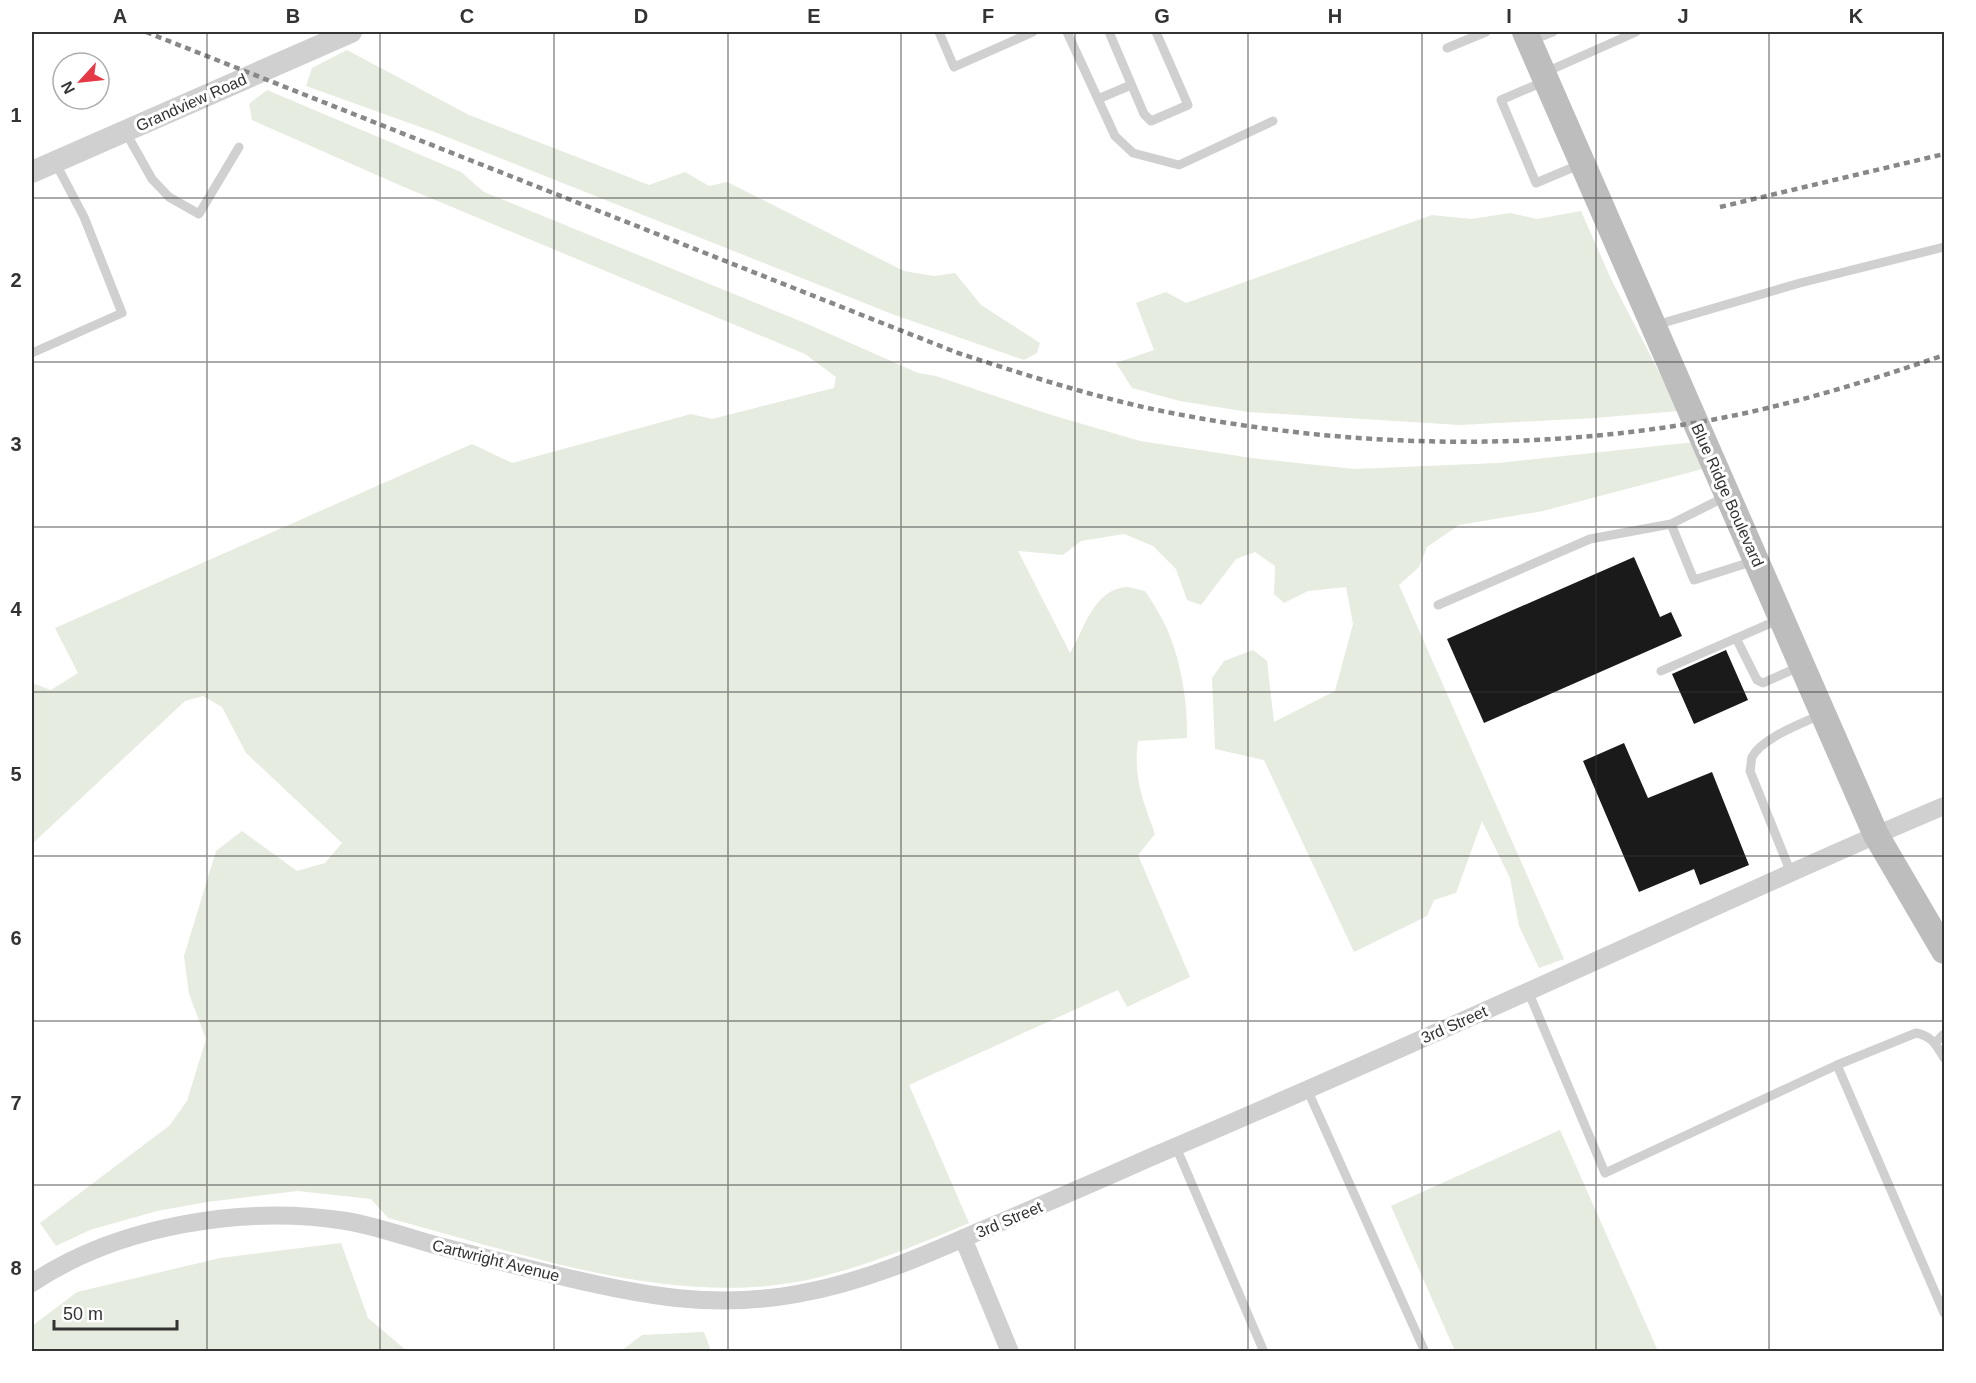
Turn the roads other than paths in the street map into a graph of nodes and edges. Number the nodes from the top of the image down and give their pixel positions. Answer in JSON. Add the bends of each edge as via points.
{"nodes":[{"id":1,"x":351,"y":32,"type":"edge"},
{"id":2,"x":939,"y":32,"type":"edge"},
{"id":3,"x":1033,"y":32,"type":"edge"},
{"id":4,"x":1067,"y":32,"type":"edge"},
{"id":5,"x":1109,"y":32,"type":"edge"},
{"id":6,"x":1156,"y":32,"type":"edge"},
{"id":7,"x":1486,"y":32,"type":"edge"},
{"id":8,"x":1553,"y":32,"type":"edge"},
{"id":9,"x":1636,"y":32,"type":"edge"},
{"id":10,"x":1527,"y":36,"type":"edge"},
{"id":11,"x":1447,"y":48,"type":"dead end"},
{"id":12,"x":1545,"y":77,"type":"junction"},
{"id":13,"x":1131,"y":85,"type":"junction"},
{"id":14,"x":1098,"y":99,"type":"junction"},
{"id":15,"x":1273,"y":122,"type":"dead end"},
{"id":16,"x":125,"y":131,"type":"junction"},
{"id":17,"x":239,"y":147,"type":"dead end"},
{"id":18,"x":55,"y":162,"type":"junction"},
{"id":19,"x":1583,"y":163,"type":"junction"},
{"id":20,"x":32,"y":172,"type":"edge"},
{"id":21,"x":1944,"y":247,"type":"edge"},
{"id":22,"x":1654,"y":325,"type":"junction"},
{"id":23,"x":32,"y":353,"type":"edge"},
{"id":24,"x":1728,"y":496,"type":"junction"},
{"id":25,"x":1671,"y":524,"type":"junction"},
{"id":26,"x":1756,"y":560,"type":"junction"},
{"id":27,"x":1438,"y":605,"type":"dead end"},
{"id":28,"x":1782,"y":618,"type":"junction"},
{"id":29,"x":1736,"y":639,"type":"junction"},
{"id":30,"x":1803,"y":666,"type":"junction"},
{"id":31,"x":1661,"y":671,"type":"dead end"},
{"id":32,"x":1824,"y":713,"type":"junction"},
{"id":33,"x":1944,"y":807,"type":"edge"},
{"id":34,"x":1876,"y":834,"type":"junction"},
{"id":35,"x":1791,"y":873,"type":"junction"},
{"id":36,"x":1944,"y":951,"type":"edge"},
{"id":37,"x":1528,"y":991,"type":"junction"},
{"id":38,"x":1944,"y":1034,"type":"edge"},
{"id":39,"x":1935,"y":1042,"type":"junction"},
{"id":40,"x":1944,"y":1058,"type":"edge"},
{"id":41,"x":1837,"y":1065,"type":"junction"},
{"id":42,"x":1307,"y":1089,"type":"junction"},
{"id":43,"x":1176,"y":1147,"type":"junction"},
{"id":44,"x":963,"y":1238,"type":"junction"},
{"id":45,"x":32,"y":1283,"type":"edge"},
{"id":46,"x":1944,"y":1313,"type":"edge"},
{"id":47,"x":1010,"y":1352,"type":"edge"},
{"id":48,"x":1264,"y":1352,"type":"edge"},
{"id":49,"x":1425,"y":1352,"type":"edge"}],
"edges":[{"from":1,"to":16,"type":"street","name":"Grandview Road"},
{"from":2,"to":3,"type":"lane","via":[[954,67]]},
{"from":4,"to":14,"type":"lane"},
{"from":5,"to":13,"type":"lane"},
{"from":6,"to":13,"type":"lane","via":[[1188,105],[1151,121]]},
{"from":7,"to":11,"type":"lane"},
{"from":8,"to":10,"type":"lane"},
{"from":9,"to":12,"type":"lane"},
{"from":10,"to":12,"type":"main road","name":"Blue Ridge Boulevard"},
{"from":12,"to":19,"type":"main road","name":"Blue Ridge Boulevard"},
{"from":12,"to":19,"type":"lane","via":[[1501,100],[1536,183]]},
{"from":13,"to":14,"type":"lane"},
{"from":14,"to":15,"type":"lane","via":[[1115,136],[1133,153],[1179,165]]},
{"from":16,"to":17,"type":"lane","via":[[152,178],[169,197],[199,214]]},
{"from":16,"to":18,"type":"street","name":"Grandview Road"},
{"from":18,"to":20,"type":"street","name":"Grandview Road"},
{"from":18,"to":23,"type":"lane","via":[[84,217],[122,313]]},
{"from":19,"to":22,"type":"main road","name":"Blue Ridge Boulevard"},
{"from":21,"to":22,"type":"lane"},
{"from":22,"to":24,"type":"main road","name":"Blue Ridge Boulevard"},
{"from":24,"to":25,"type":"lane"},
{"from":24,"to":26,"type":"main road","name":"Blue Ridge Boulevard"},
{"from":25,"to":26,"type":"lane","via":[[1694,580]]},
{"from":25,"to":27,"type":"lane","via":[[1590,539]]},
{"from":26,"to":28,"type":"main road","name":"Blue Ridge Boulevard"},
{"from":28,"to":29,"type":"lane"},
{"from":28,"to":30,"type":"main road","name":"Blue Ridge Boulevard"},
{"from":29,"to":30,"type":"lane","via":[[1757,680],[1763,683]]},
{"from":29,"to":31,"type":"lane"},
{"from":30,"to":32,"type":"main road","name":"Blue Ridge Boulevard"},
{"from":32,"to":34,"type":"main road","name":"Blue Ridge Boulevard"},
{"from":32,"to":35,"type":"lane","via":[[1785,731],[1752,757],[1750,771]]},
{"from":33,"to":34,"type":"street","name":"3rd Street"},
{"from":34,"to":35,"type":"street","name":"3rd Street"},
{"from":34,"to":36,"type":"main road","name":"Blue Ridge Boulevard"},
{"from":35,"to":37,"type":"street","name":"3rd Street"},
{"from":37,"to":41,"type":"lane","via":[[1605,1173]]},
{"from":37,"to":42,"type":"street","name":"3rd Street"},
{"from":38,"to":39,"type":"lane"},
{"from":39,"to":40,"type":"lane"},
{"from":39,"to":41,"type":"lane","via":[[1916,1033]]},
{"from":41,"to":46,"type":"lane"},
{"from":42,"to":43,"type":"street","name":"3rd Street"},
{"from":42,"to":49,"type":"lane"},
{"from":43,"to":44,"type":"street","name":"3rd Street"},
{"from":43,"to":48,"type":"lane"},
{"from":44,"to":45,"type":"street","name":"Cartwright Avenue","via":[[848,1283],[759,1300],[719,1301],[637,1294],[350,1222],[304,1217],[246,1218],[138,1234],[87,1254]]},
{"from":44,"to":47,"type":"street"}]}
